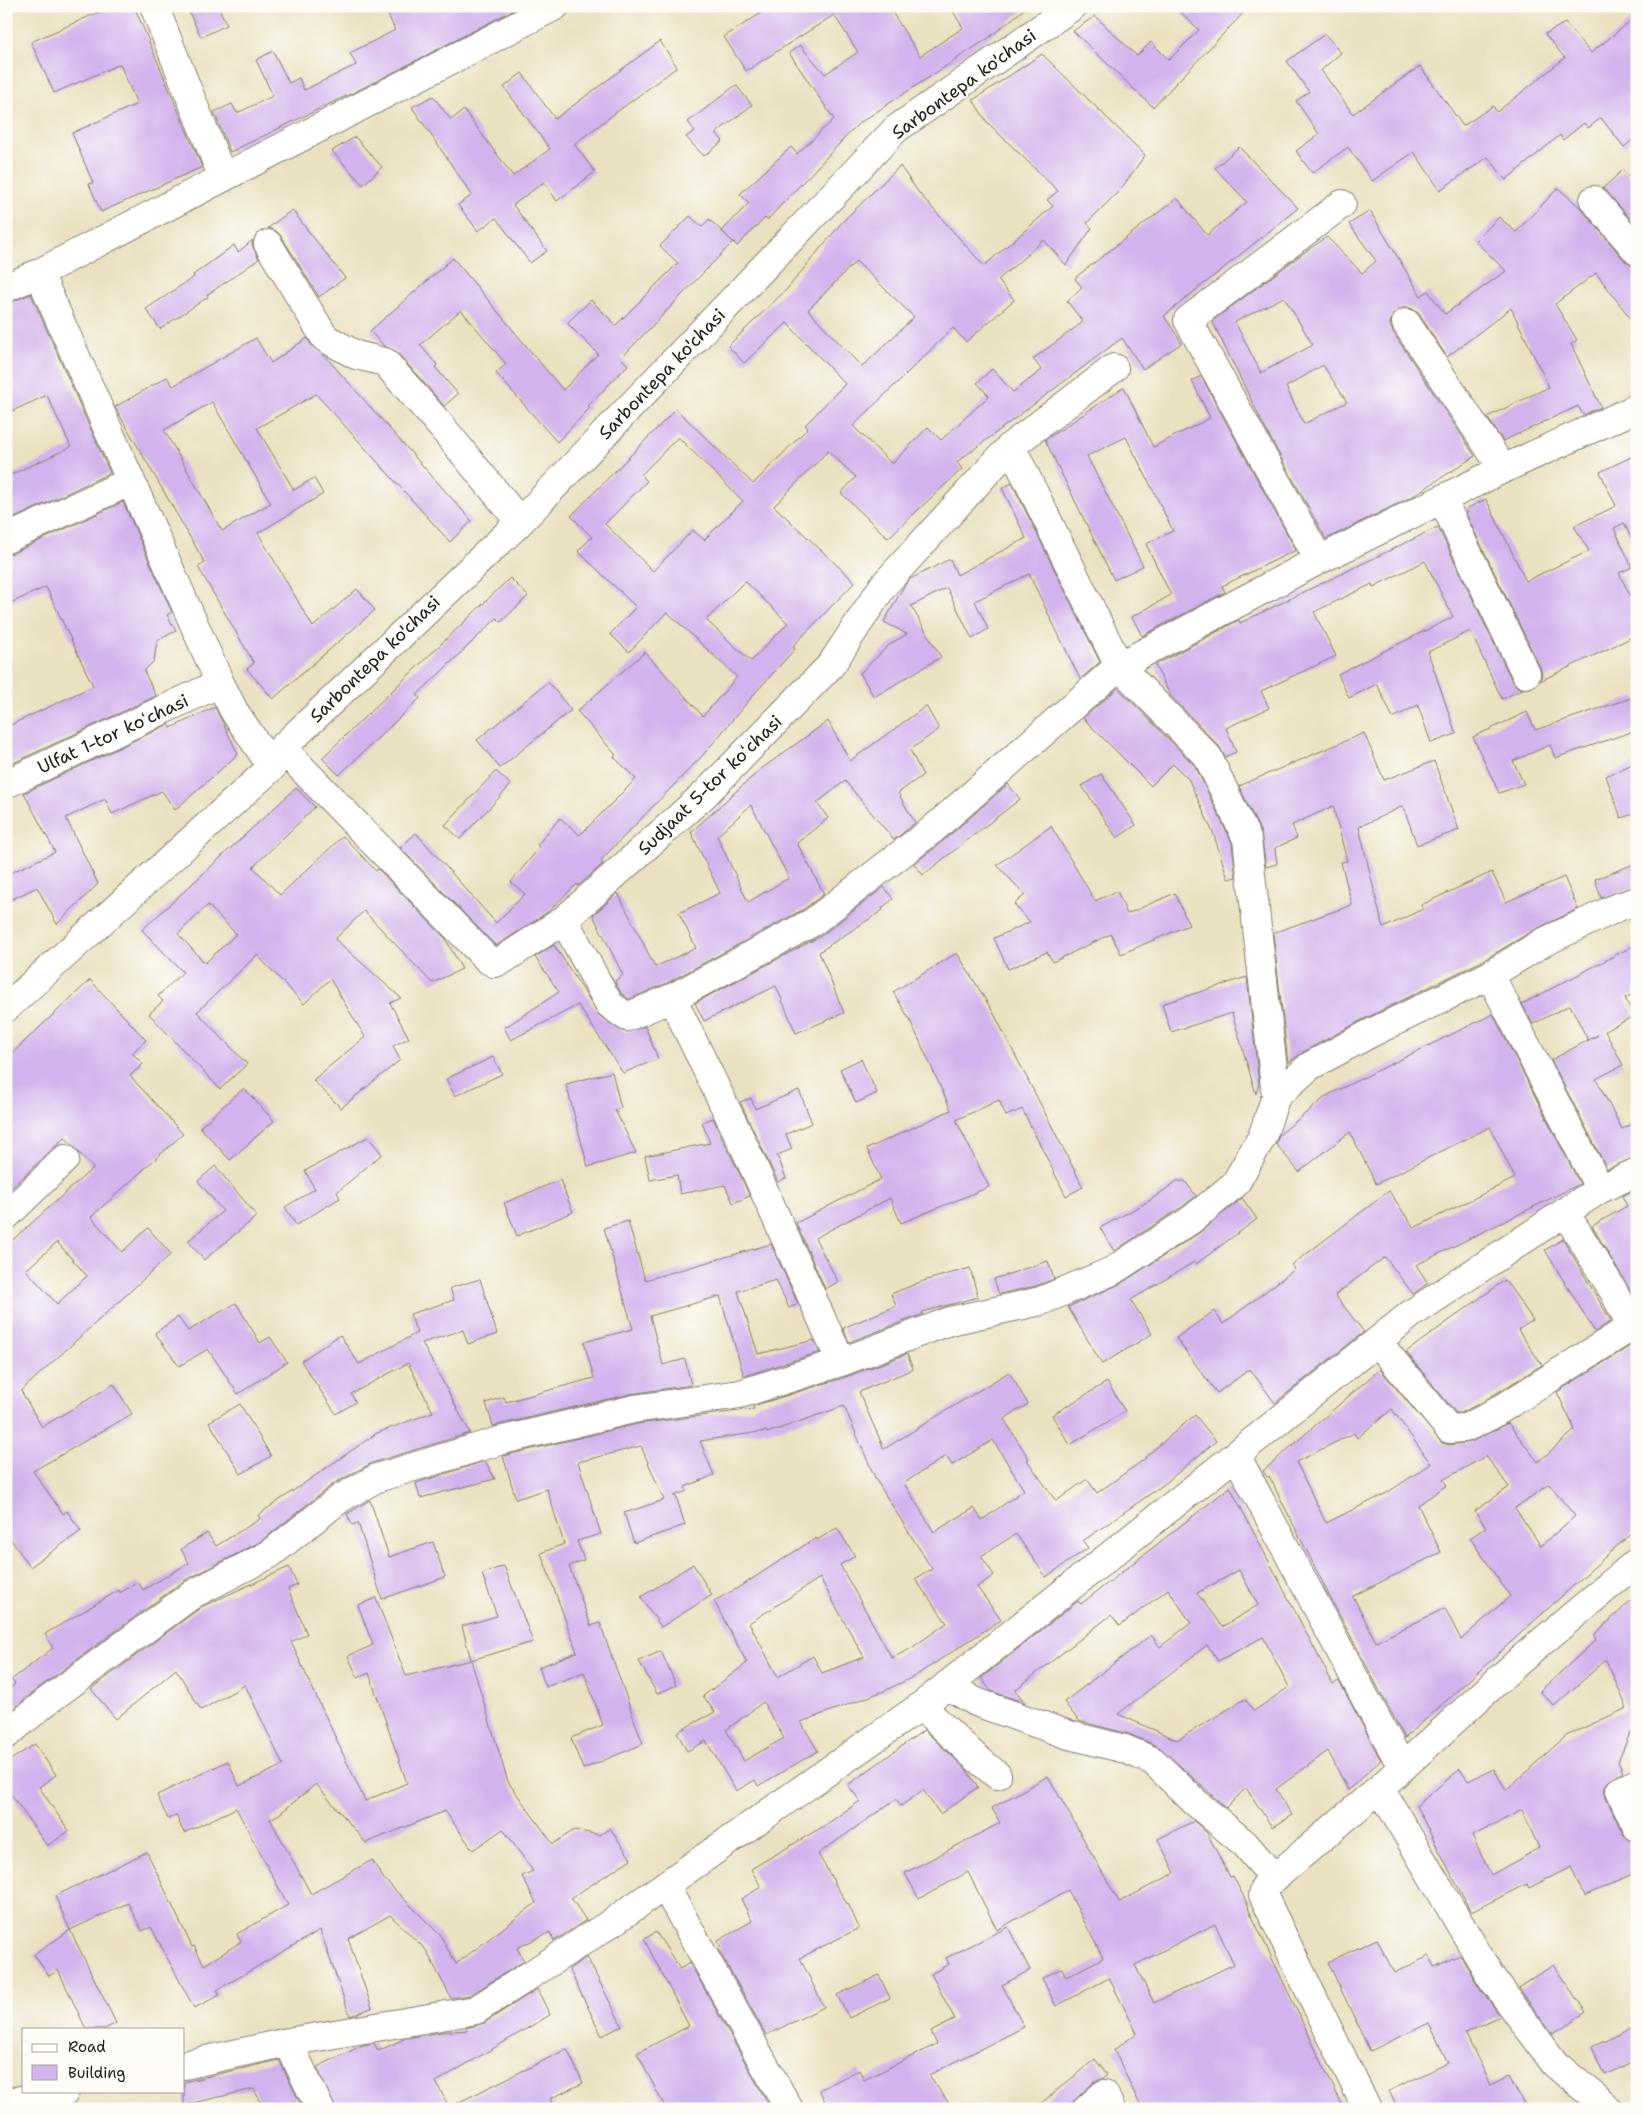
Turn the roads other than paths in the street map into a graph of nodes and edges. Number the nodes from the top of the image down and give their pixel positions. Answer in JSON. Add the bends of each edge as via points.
{"nodes":[{"id":1,"x":154,"y":6,"type":"edge"},
{"id":2,"x":554,"y":6,"type":"edge"},
{"id":3,"x":1073,"y":6,"type":"edge"},
{"id":4,"x":224,"y":178,"type":"junction"},
{"id":5,"x":1594,"y":200,"type":"dead end"},
{"id":6,"x":1342,"y":204,"type":"dead end"},
{"id":7,"x":268,"y":244,"type":"dead end"},
{"id":8,"x":1637,"y":251,"type":"edge"},
{"id":9,"x":39,"y":273,"type":"junction"},
{"id":10,"x":6,"y":288,"type":"edge"},
{"id":11,"x":1406,"y":323,"type":"dead end"},
{"id":12,"x":1114,"y":368,"type":"dead end"},
{"id":13,"x":1637,"y":409,"type":"edge"},
{"id":14,"x":1011,"y":446,"type":"junction"},
{"id":15,"x":1503,"y":469,"type":"junction"},
{"id":16,"x":130,"y":481,"type":"junction"},
{"id":17,"x":1442,"y":499,"type":"junction"},
{"id":18,"x":520,"y":522,"type":"junction"},
{"id":19,"x":6,"y":539,"type":"edge"},
{"id":20,"x":1319,"y":560,"type":"junction"},
{"id":21,"x":1119,"y":666,"type":"junction"},
{"id":22,"x":1526,"y":674,"type":"dead end"},
{"id":23,"x":220,"y":683,"type":"junction"},
{"id":24,"x":277,"y":757,"type":"junction"},
{"id":25,"x":6,"y":784,"type":"edge"},
{"id":26,"x":1637,"y":901,"type":"edge"},
{"id":27,"x":564,"y":920,"type":"junction"},
{"id":28,"x":1490,"y":975,"type":"junction"},
{"id":29,"x":672,"y":998,"type":"junction"},
{"id":30,"x":6,"y":1008,"type":"edge"},
{"id":31,"x":1276,"y":1096,"type":"junction"},
{"id":32,"x":65,"y":1159,"type":"dead end"},
{"id":33,"x":1637,"y":1172,"type":"edge"},
{"id":34,"x":1600,"y":1189,"type":"junction"},
{"id":35,"x":1565,"y":1212,"type":"junction"},
{"id":36,"x":6,"y":1216,"type":"edge"},
{"id":37,"x":1377,"y":1341,"type":"junction"},
{"id":38,"x":841,"y":1362,"type":"junction"},
{"id":39,"x":1236,"y":1455,"type":"junction"},
{"id":40,"x":1637,"y":1562,"type":"edge"},
{"id":41,"x":947,"y":1685,"type":"junction"},
{"id":42,"x":921,"y":1706,"type":"junction"},
{"id":43,"x":6,"y":1735,"type":"edge"},
{"id":44,"x":1402,"y":1767,"type":"junction"},
{"id":45,"x":997,"y":1775,"type":"dead end"},
{"id":46,"x":1637,"y":1783,"type":"edge"},
{"id":47,"x":1380,"y":1788,"type":"junction"},
{"id":48,"x":1637,"y":1827,"type":"edge"},
{"id":49,"x":1274,"y":1878,"type":"junction"},
{"id":50,"x":665,"y":1886,"type":"junction"},
{"id":51,"x":288,"y":2042,"type":"junction"},
{"id":52,"x":185,"y":2066,"type":"edge"},
{"id":53,"x":60,"y":2092,"type":"edge"},
{"id":54,"x":6,"y":2103,"type":"edge"},
{"id":55,"x":320,"y":2109,"type":"edge"},
{"id":56,"x":789,"y":2109,"type":"edge"},
{"id":57,"x":1087,"y":2109,"type":"edge"},
{"id":58,"x":1111,"y":2109,"type":"edge"},
{"id":59,"x":1368,"y":2109,"type":"edge"},
{"id":60,"x":1608,"y":2109,"type":"edge"}],
"edges":[{"from":1,"to":4,"type":"street"},
{"from":2,"to":4,"type":"street"},
{"from":3,"to":18,"type":"street","name":"Sarbontepa ko'chasi","via":[[896,130]]},
{"from":4,"to":9,"type":"street"},
{"from":5,"to":8,"type":"street"},
{"from":6,"to":20,"type":"street","via":[[1188,320]]},
{"from":7,"to":18,"type":"street","via":[[325,338],[356,355],[384,362]]},
{"from":9,"to":10,"type":"street"},
{"from":9,"to":16,"type":"street","name":"Sudjaat 5-tor koʻchasi"},
{"from":11,"to":15,"type":"street"},
{"from":12,"to":14,"type":"street","name":"Sudjaat 5-tor koʻchasi"},
{"from":13,"to":15,"type":"street"},
{"from":14,"to":21,"type":"street"},
{"from":14,"to":27,"type":"street","name":"Sudjaat 5-tor koʻchasi","via":[[882,586],[831,665],[706,793]]},
{"from":15,"to":17,"type":"street"},
{"from":16,"to":19,"type":"street"},
{"from":16,"to":23,"type":"street","name":"Sudjaat 5-tor koʻchasi"},
{"from":17,"to":20,"type":"street"},
{"from":17,"to":22,"type":"street"},
{"from":18,"to":24,"type":"street","name":"Sarbontepa ko'chasi"},
{"from":20,"to":21,"type":"street"},
{"from":21,"to":29,"type":"street","via":[[932,830],[813,922]]},
{"from":21,"to":31,"type":"street","via":[[1208,756],[1247,840]]},
{"from":23,"to":24,"type":"street","name":"Sudjaat 5-tor koʻchasi","via":[[234,711]]},
{"from":23,"to":25,"type":"street","name":"Ulfat 1-tor koʻchasi"},
{"from":24,"to":27,"type":"street","name":"Sudjaat 5-tor koʻchasi","via":[[487,960],[501,961]]},
{"from":24,"to":30,"type":"street","name":"Sarbontepa ko'chasi"},
{"from":26,"to":28,"type":"street","via":[[1542,943]]},
{"from":27,"to":29,"type":"street","via":[[610,1004],[627,1017]]},
{"from":28,"to":31,"type":"street","via":[[1310,1066]]},
{"from":28,"to":34,"type":"street"},
{"from":29,"to":38,"type":"street"},
{"from":31,"to":38,"type":"street","via":[[1262,1137],[1235,1184],[1191,1220],[1112,1271],[1041,1301],[950,1321]]},
{"from":32,"to":36,"type":"street"},
{"from":33,"to":34,"type":"street"},
{"from":34,"to":35,"type":"street"},
{"from":35,"to":37,"type":"street","via":[[1411,1314]]},
{"from":35,"to":37,"type":"street","via":[[1628,1319],[1625,1331],[1490,1416],[1465,1428],[1449,1429]]},
{"from":37,"to":39,"type":"street"},
{"from":38,"to":43,"type":"street","via":[[740,1394],[634,1409],[499,1441],[378,1478],[341,1498],[270,1554],[193,1594]]},
{"from":39,"to":41,"type":"street"},
{"from":39,"to":44,"type":"street"},
{"from":40,"to":44,"type":"street","via":[[1519,1661]]},
{"from":41,"to":42,"type":"street"},
{"from":41,"to":49,"type":"street","via":[[976,1702],[1069,1736],[1125,1748],[1153,1761],[1245,1844]]},
{"from":42,"to":45,"type":"street"},
{"from":42,"to":50,"type":"street"},
{"from":44,"to":47,"type":"street"},
{"from":46,"to":48,"type":"street","via":[[1620,1791]]},
{"from":47,"to":49,"type":"street"},
{"from":47,"to":60,"type":"street","via":[[1491,1977],[1555,2064]]},
{"from":49,"to":59,"type":"street","via":[[1266,1885],[1263,1895]]},
{"from":50,"to":51,"type":"street","via":[[476,2010]]},
{"from":50,"to":56,"type":"street"},
{"from":51,"to":52,"type":"street"},
{"from":51,"to":55,"type":"street"},
{"from":53,"to":54,"type":"street"},
{"from":57,"to":58,"type":"street","via":[[1104,2094]]}]}
